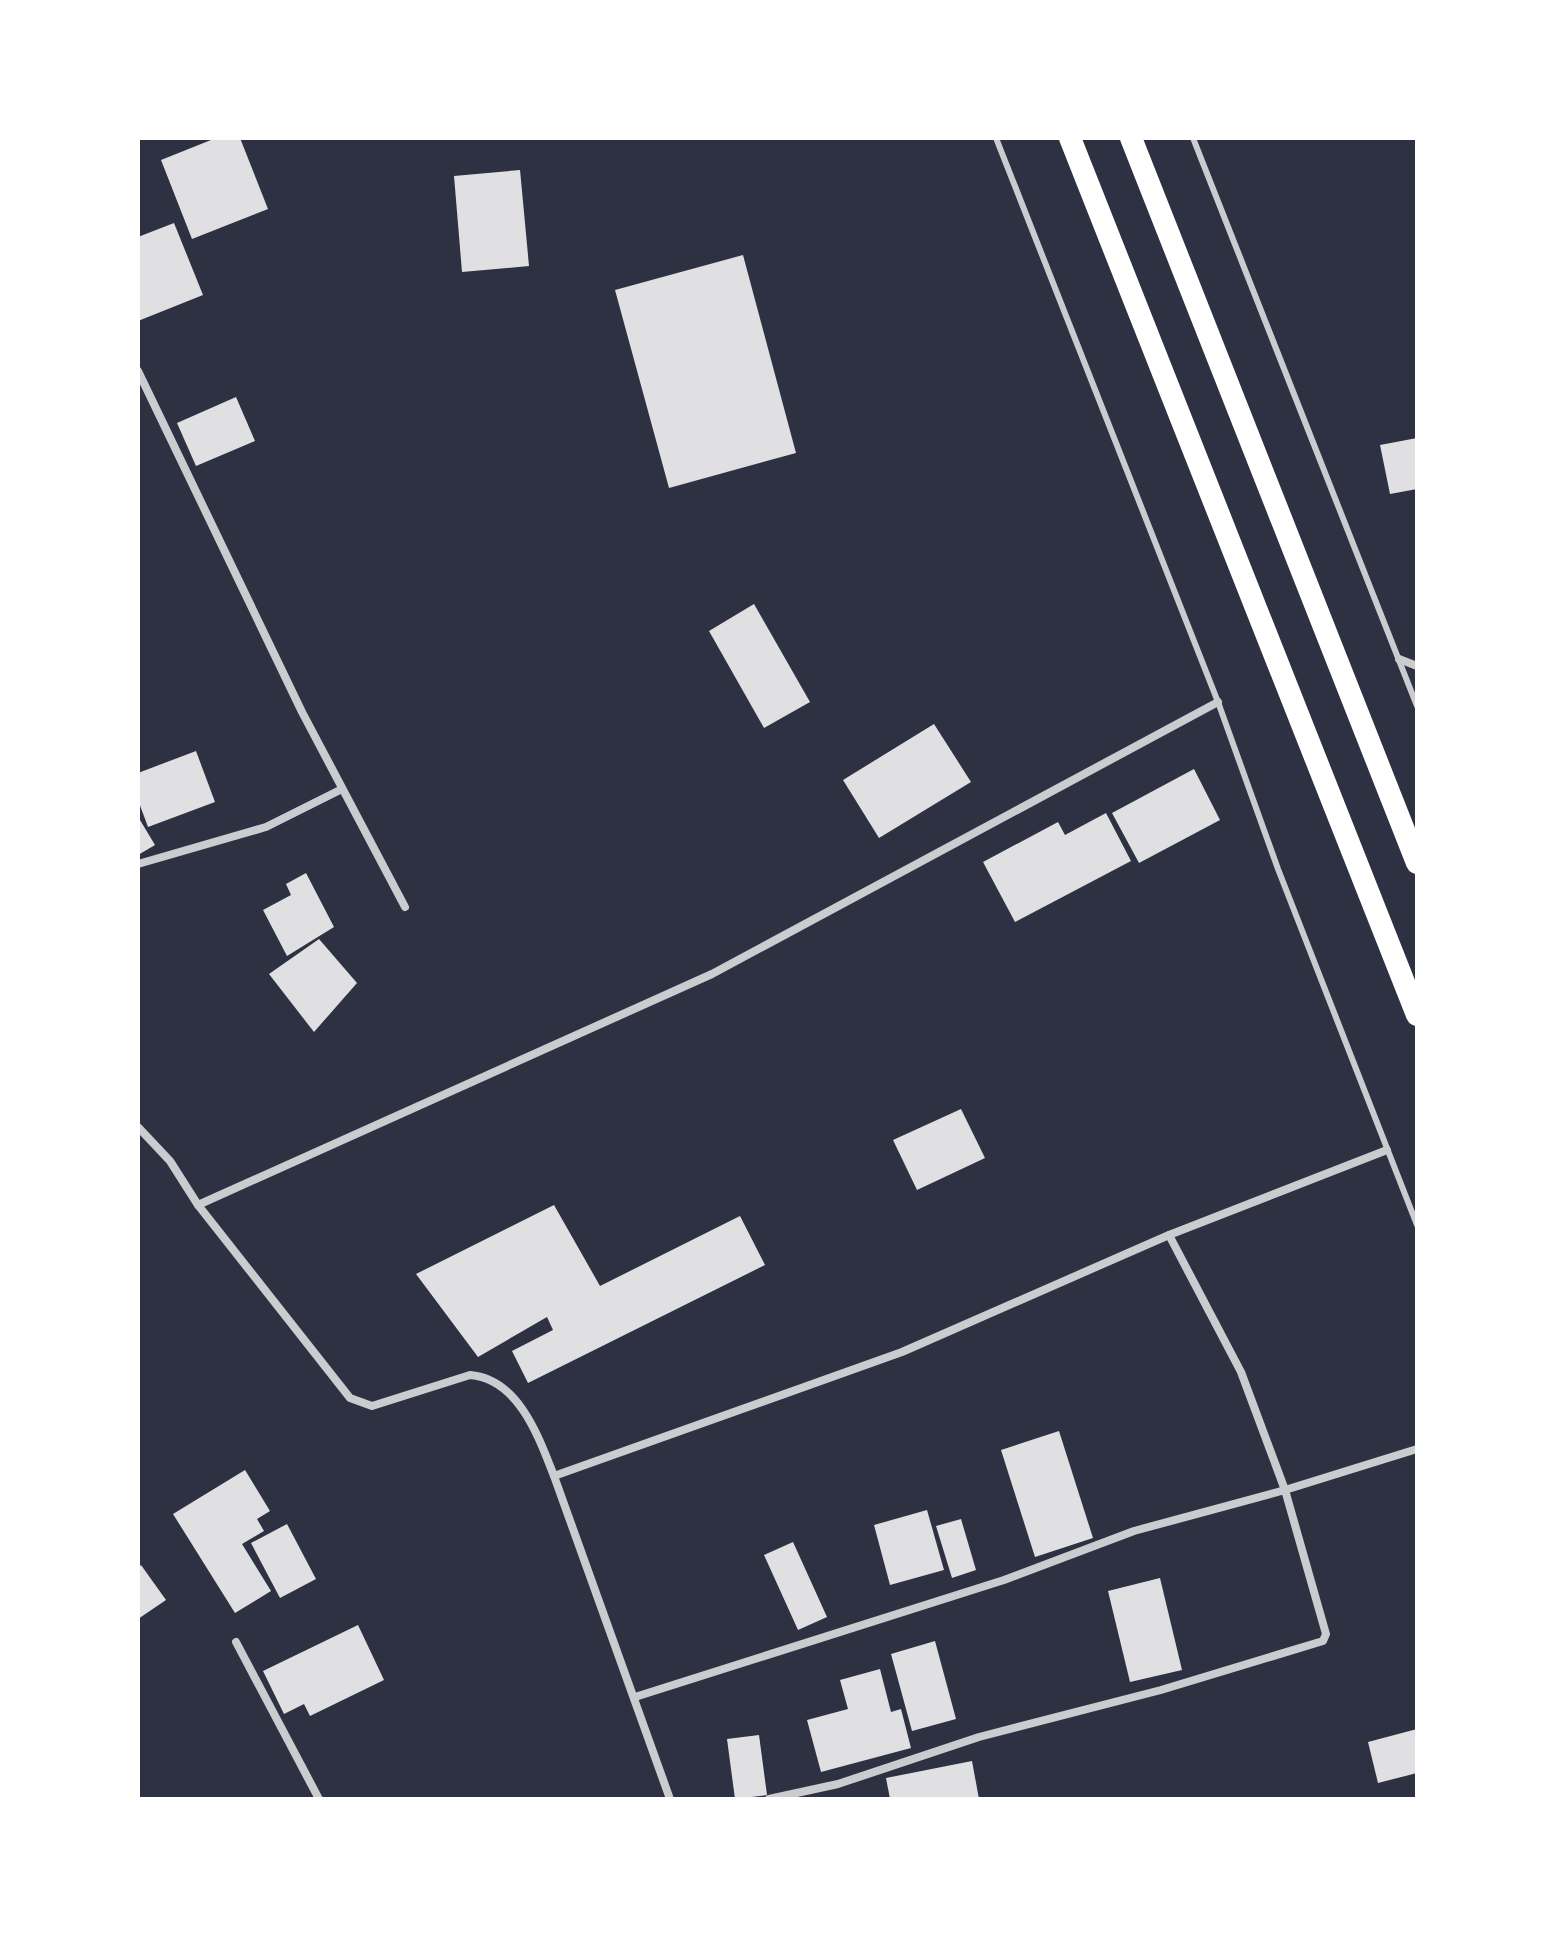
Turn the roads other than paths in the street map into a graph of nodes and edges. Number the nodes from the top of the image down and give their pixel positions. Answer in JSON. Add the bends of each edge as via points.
{"nodes":[{"id":1,"x":996,"y":138,"type":"edge"},
{"id":2,"x":1070,"y":138,"type":"edge"},
{"id":3,"x":1131,"y":138,"type":"edge"},
{"id":4,"x":1193,"y":138,"type":"edge"},
{"id":5,"x":138,"y":371,"type":"edge"},
{"id":6,"x":1399,"y":659,"type":"junction"},
{"id":7,"x":1417,"y":666,"type":"edge"},
{"id":8,"x":1218,"y":702,"type":"junction"},
{"id":9,"x":1417,"y":706,"type":"edge"},
{"id":10,"x":342,"y":789,"type":"junction"},
{"id":11,"x":1417,"y":863,"type":"edge"},
{"id":12,"x":138,"y":864,"type":"edge"},
{"id":13,"x":405,"y":907,"type":"dead end"},
{"id":14,"x":1417,"y":1015,"type":"edge"},
{"id":15,"x":138,"y":1127,"type":"edge"},
{"id":16,"x":1387,"y":1150,"type":"junction"},
{"id":17,"x":198,"y":1205,"type":"junction"},
{"id":18,"x":1417,"y":1225,"type":"edge"},
{"id":19,"x":1169,"y":1235,"type":"junction"},
{"id":20,"x":1417,"y":1449,"type":"edge"},
{"id":21,"x":554,"y":1476,"type":"junction"},
{"id":22,"x":1285,"y":1490,"type":"junction"},
{"id":23,"x":236,"y":1642,"type":"dead end"},
{"id":24,"x":635,"y":1697,"type":"junction"},
{"id":25,"x":319,"y":1799,"type":"edge"},
{"id":26,"x":670,"y":1799,"type":"edge"},
{"id":27,"x":769,"y":1799,"type":"edge"}],
"edges":[{"from":1,"to":8,"type":"lane"},
{"from":2,"to":14,"type":"highway"},
{"from":3,"to":11,"type":"highway"},
{"from":4,"to":6,"type":"lane"},
{"from":5,"to":10,"type":"street"},
{"from":6,"to":7,"type":"street"},
{"from":6,"to":9,"type":"lane"},
{"from":8,"to":16,"type":"lane"},
{"from":8,"to":17,"type":"street","via":[[712,974]]},
{"from":10,"to":12,"type":"street","via":[[266,827]]},
{"from":10,"to":13,"type":"street"},
{"from":15,"to":17,"type":"street","via":[[170,1161]]},
{"from":16,"to":18,"type":"lane"},
{"from":16,"to":19,"type":"street"},
{"from":17,"to":21,"type":"street","via":[[350,1398],[372,1406],[442,1382],[484,1376],[517,1401],[534,1426]]},
{"from":19,"to":21,"type":"street","via":[[902,1352]]},
{"from":19,"to":22,"type":"street","via":[[1241,1372]]},
{"from":20,"to":22,"type":"street"},
{"from":21,"to":24,"type":"street"},
{"from":22,"to":24,"type":"street","via":[[1134,1531],[1004,1580]]},
{"from":22,"to":27,"type":"street","via":[[1326,1634],[1323,1641],[979,1737],[838,1784]]},
{"from":23,"to":25,"type":"street"},
{"from":24,"to":26,"type":"street"}]}
